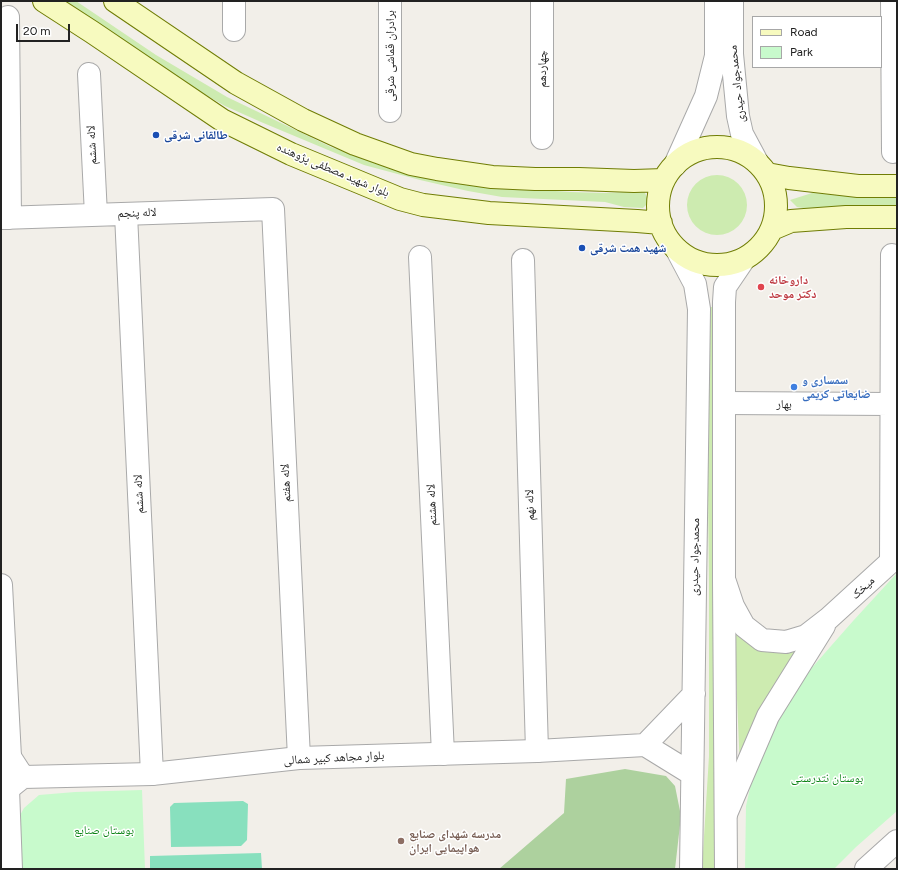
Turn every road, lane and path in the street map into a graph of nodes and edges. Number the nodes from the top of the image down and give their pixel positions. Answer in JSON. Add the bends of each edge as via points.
{"nodes":[{"id":1,"x":44,"y":1,"type":"edge"},
{"id":2,"x":115,"y":1,"type":"edge"},
{"id":3,"x":234,"y":1,"type":"edge"},
{"id":4,"x":390,"y":1,"type":"edge"},
{"id":5,"x":542,"y":1,"type":"edge"},
{"id":6,"x":716,"y":1,"type":"edge"},
{"id":7,"x":732,"y":1,"type":"edge"},
{"id":8,"x":892,"y":1,"type":"edge"},
{"id":9,"x":8,"y":17,"type":"dead end"},
{"id":10,"x":234,"y":30,"type":"dead end"},
{"id":11,"x":89,"y":74,"type":"dead end"},
{"id":12,"x":390,"y":112,"type":"dead end"},
{"id":13,"x":542,"y":138,"type":"dead end"},
{"id":14,"x":893,"y":152,"type":"dead end"},
{"id":15,"x":762,"y":168,"type":"junction"},
{"id":16,"x":669,"y":173,"type":"junction"},
{"id":17,"x":897,"y":186,"type":"edge"},
{"id":18,"x":273,"y":209,"type":"joint"},
{"id":19,"x":126,"y":214,"type":"junction"},
{"id":20,"x":96,"y":215,"type":"junction"},
{"id":21,"x":897,"y":217,"type":"edge"},
{"id":22,"x":6,"y":218,"type":"edge"},
{"id":23,"x":661,"y":223,"type":"junction"},
{"id":24,"x":772,"y":229,"type":"junction"},
{"id":25,"x":677,"y":250,"type":"junction"},
{"id":26,"x":892,"y":255,"type":"dead end"},
{"id":27,"x":420,"y":257,"type":"dead end"},
{"id":28,"x":744,"y":259,"type":"junction"},
{"id":29,"x":523,"y":260,"type":"dead end"},
{"id":30,"x":724,"y":403,"type":"junction"},
{"id":31,"x":891,"y":404,"type":"junction"},
{"id":32,"x":894,"y":559,"type":"edge"},
{"id":33,"x":724,"y":581,"type":"junction"},
{"id":34,"x":1,"y":585,"type":"edge"},
{"id":35,"x":828,"y":619,"type":"junction"},
{"id":36,"x":694,"y":694,"type":"junction"},
{"id":37,"x":645,"y":745,"type":"junction"},
{"id":38,"x":537,"y":751,"type":"junction"},
{"id":39,"x":5,"y":754,"type":"edge"},
{"id":40,"x":443,"y":754,"type":"junction"},
{"id":41,"x":300,"y":758,"type":"junction"},
{"id":42,"x":152,"y":774,"type":"junction"},
{"id":43,"x":692,"y":774,"type":"junction"},
{"id":44,"x":11,"y":785,"type":"edge"},
{"id":45,"x":726,"y":814,"type":"junction"},
{"id":46,"x":887,"y":854,"type":"edge"},
{"id":47,"x":727,"y":865,"type":"edge"},
{"id":48,"x":11,"y":869,"type":"edge"},
{"id":49,"x":691,"y":869,"type":"edge"},
{"id":50,"x":866,"y":869,"type":"edge"}],
"edges":[{"from":1,"to":23,"type":"main road","name":"بلوار شهید مصطفی پژوهنده","via":[[222,120],[291,154],[400,199],[448,209],[489,213]]},
{"from":2,"to":16,"type":"main road","via":[[236,83],[303,120],[355,144],[411,164],[500,177],[535,179],[634,181]]},
{"from":3,"to":10,"type":"street"},
{"from":4,"to":12,"type":"street","name":"برادران قماشی شرقی"},
{"from":5,"to":13,"type":"street","name":"چهاردهم"},
{"from":6,"to":16,"type":"street","name":"محمدجواد حیدری","via":[[716,56],[708,90]]},
{"from":7,"to":15,"type":"street","name":"محمدجواد حیدری","via":[[732,54],[738,116],[742,134]]},
{"from":8,"to":14,"type":"street"},
{"from":9,"to":22,"type":"street"},
{"from":11,"to":20,"type":"street","name":"لاله ششم"},
{"from":15,"to":16,"type":"main road","via":[[744,154],[726,148],[708,148],[690,154]]},
{"from":15,"to":17,"type":"main road","via":[[789,178],[858,186]]},
{"from":15,"to":24,"type":"main road","via":[[773,187],[776,201]]},
{"from":16,"to":23,"type":"main road","via":[[659,194],[658,209]]},
{"from":18,"to":19,"type":"street","name":"لاله پنجم"},
{"from":18,"to":41,"type":"street","name":"لاله هفتم"},
{"from":19,"to":20,"type":"street","name":"لاله پنجم"},
{"from":19,"to":42,"type":"street","name":"لاله ششم"},
{"from":20,"to":22,"type":"street","name":"لاله پنجم"},
{"from":21,"to":24,"type":"main road","via":[[791,221]]},
{"from":23,"to":25,"type":"main road","via":[[667,238]]},
{"from":24,"to":28,"type":"main road","via":[[765,241]]},
{"from":25,"to":28,"type":"main road","via":[[692,260],[709,265],[727,264]]},
{"from":25,"to":36,"type":"street","name":"محمدجواد حیدری","via":[[695,284],[699,309]]},
{"from":26,"to":31,"type":"street"},
{"from":27,"to":40,"type":"street","name":"لاله هشتم"},
{"from":28,"to":30,"type":"street","via":[[725,287]]},
{"from":29,"to":38,"type":"street","name":"لاله نهم"},
{"from":30,"to":31,"type":"street","name":"بهار"},
{"from":30,"to":33,"type":"street"},
{"from":31,"to":32,"type":"street"},
{"from":32,"to":35,"type":"street","name":"میخک"},
{"from":33,"to":35,"type":"street","via":[[744,626],[762,640],[786,642],[806,636]]},
{"from":33,"to":45,"type":"street"},
{"from":34,"to":39,"type":"street"},
{"from":35,"to":45,"type":"street","via":[[768,716]]},
{"from":36,"to":37,"type":"street"},
{"from":36,"to":43,"type":"street","name":"محمدجواد حیدری"},
{"from":37,"to":38,"type":"street","name":"بلوار مجاهد کبیر شمالی"},
{"from":37,"to":43,"type":"street"},
{"from":38,"to":40,"type":"street","name":"بلوار مجاهد کبیر شمالی"},
{"from":39,"to":44,"type":"street"},
{"from":40,"to":41,"type":"street","name":"بلوار مجاهد کبیر شمالی"},
{"from":41,"to":42,"type":"street","name":"بلوار مجاهد کبیر شمالی"},
{"from":42,"to":44,"type":"street","name":"بلوار مجاهد کبیر شمالی"},
{"from":43,"to":49,"type":"street","name":"محمدجواد حیدری"},
{"from":44,"to":48,"type":"street"},
{"from":45,"to":47,"type":"street"},
{"from":46,"to":50,"type":"street"}]}
